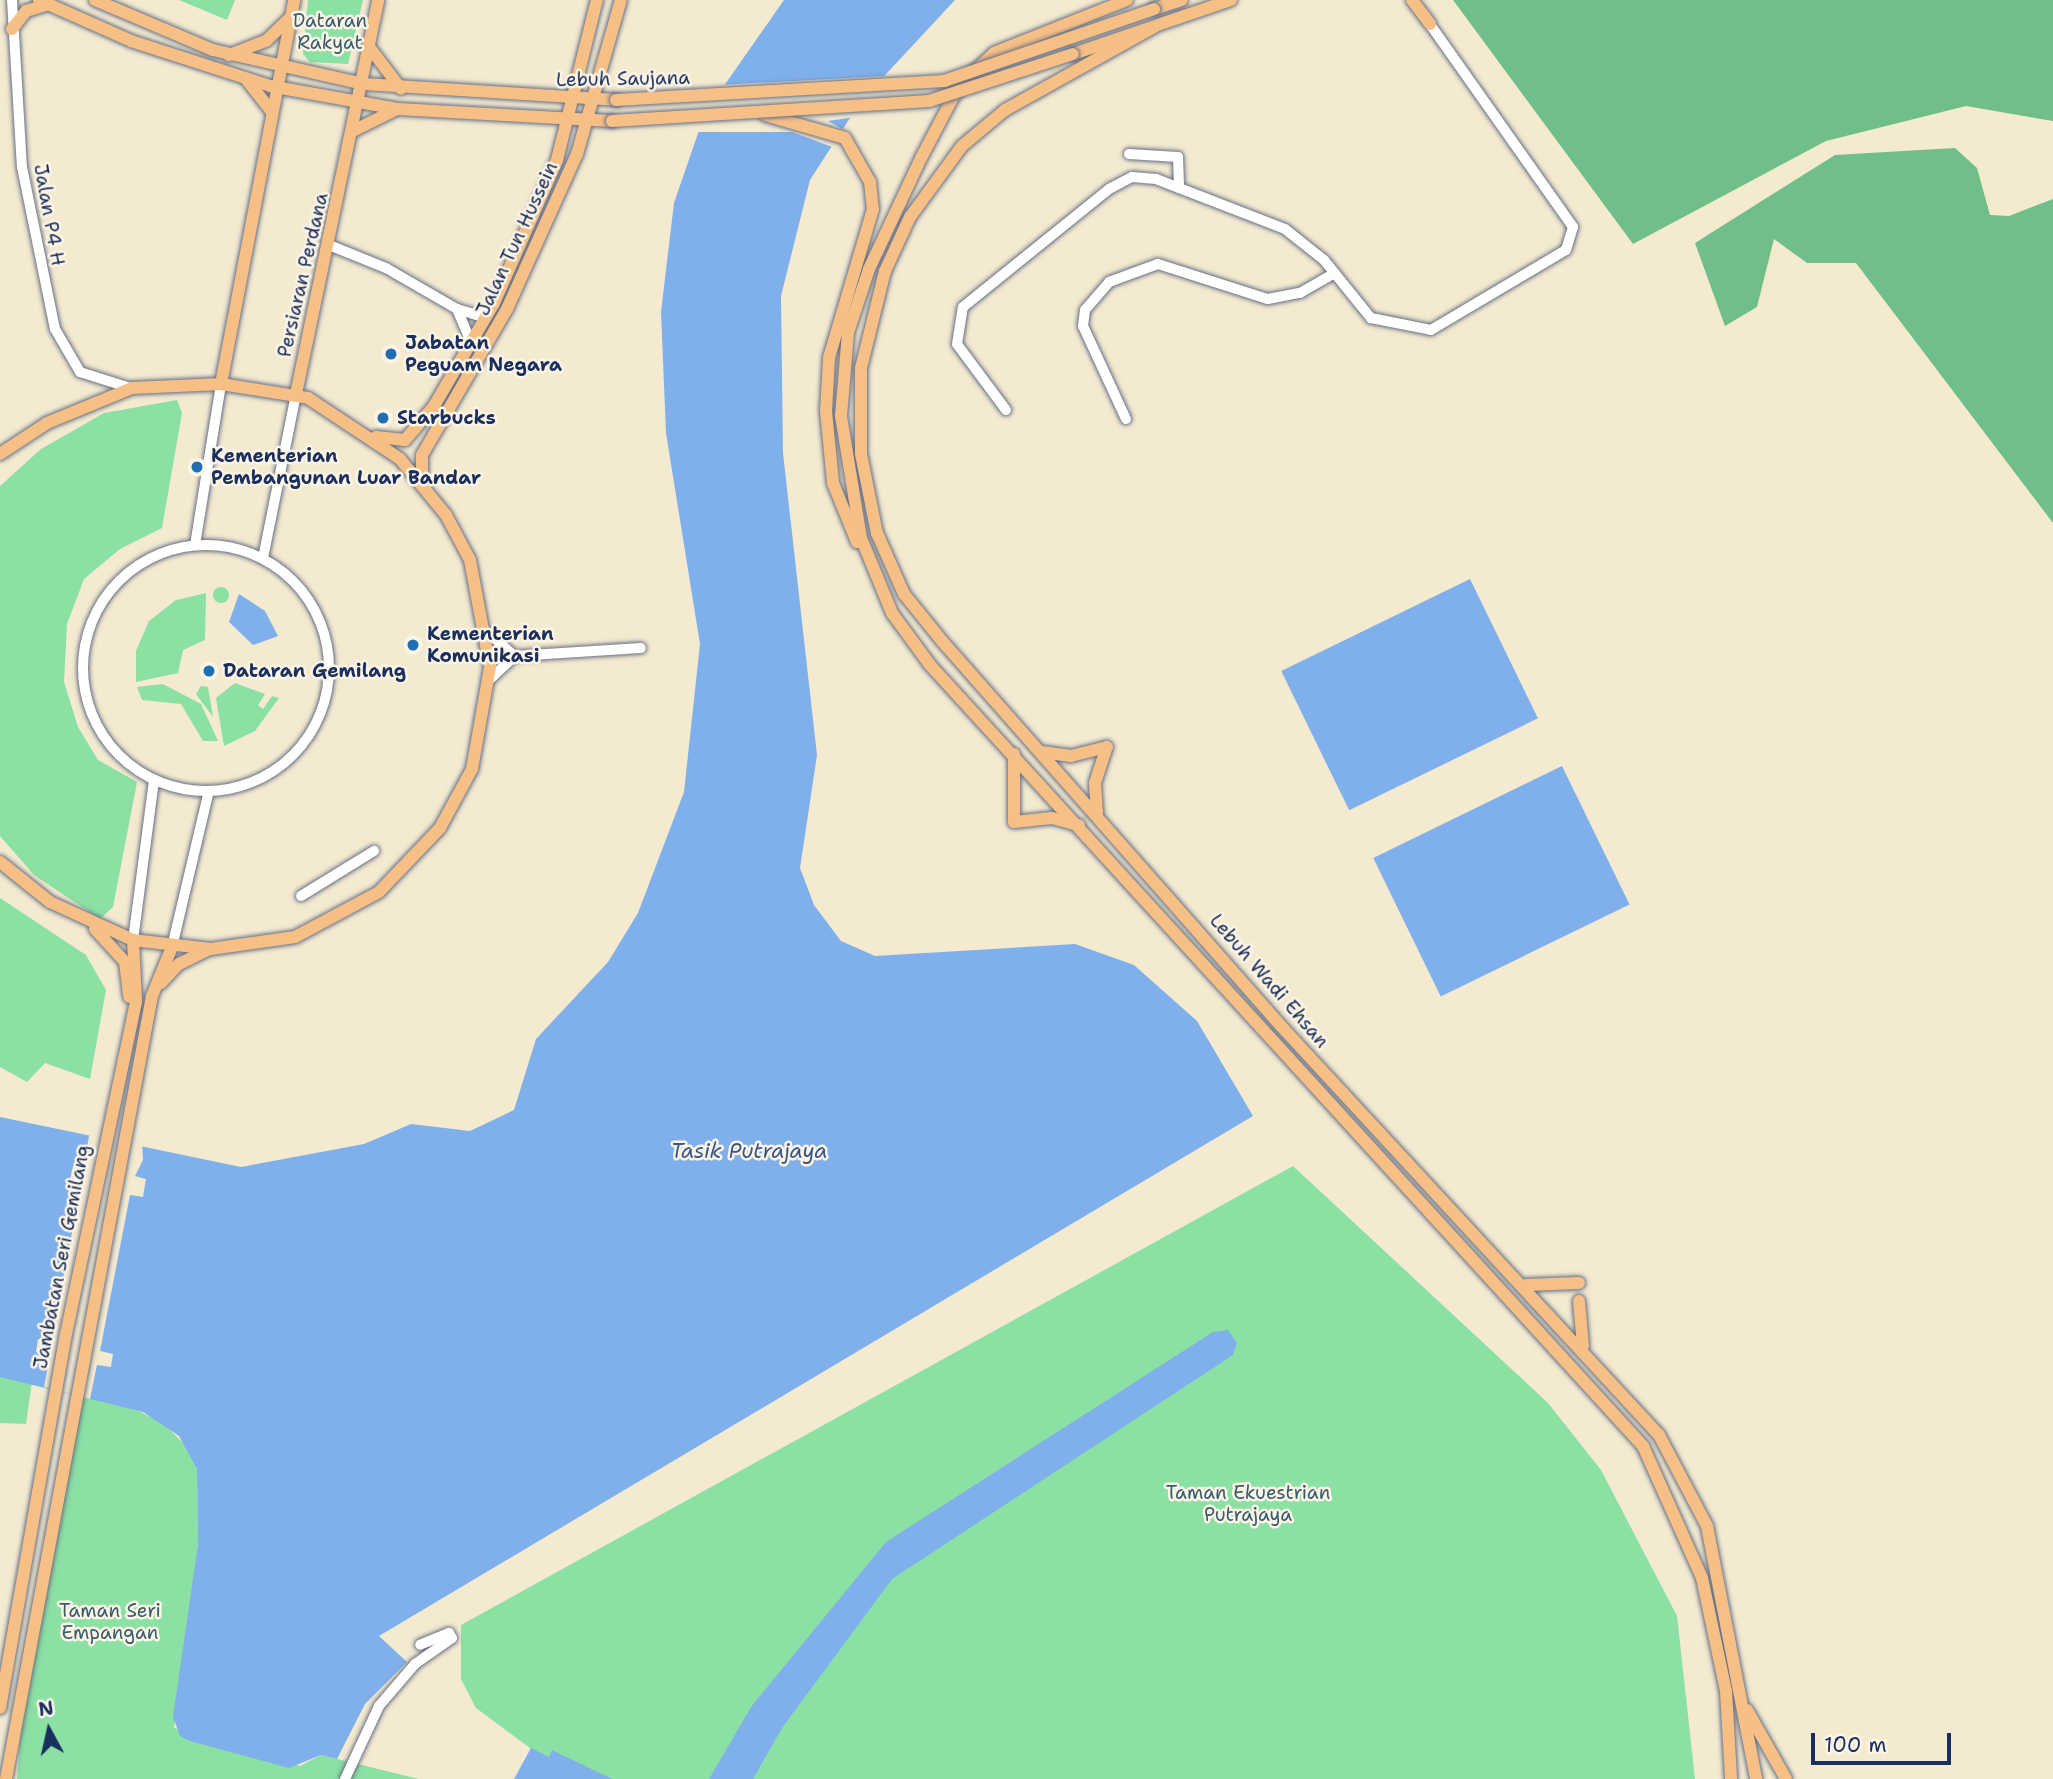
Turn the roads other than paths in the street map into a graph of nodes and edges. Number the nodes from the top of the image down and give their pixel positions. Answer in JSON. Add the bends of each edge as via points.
{"nodes":[{"id":1,"x":12,"y":0,"type":"edge"},
{"id":2,"x":95,"y":0,"type":"edge"},
{"id":3,"x":294,"y":0,"type":"edge"},
{"id":4,"x":379,"y":0,"type":"edge"},
{"id":5,"x":597,"y":0,"type":"edge"},
{"id":6,"x":621,"y":0,"type":"edge"},
{"id":7,"x":1127,"y":0,"type":"edge"},
{"id":8,"x":1182,"y":0,"type":"edge"},
{"id":9,"x":1231,"y":0,"type":"edge"},
{"id":10,"x":1412,"y":0,"type":"edge"},
{"id":11,"x":1425,"y":0,"type":"edge"},
{"id":12,"x":44,"y":2,"type":"edge"},
{"id":13,"x":290,"y":18,"type":"junction"},
{"id":14,"x":1430,"y":24,"type":"junction"},
{"id":15,"x":12,"y":29,"type":"junction"},
{"id":16,"x":370,"y":48,"type":"junction"},
{"id":17,"x":229,"y":55,"type":"junction"},
{"id":18,"x":1077,"y":60,"type":"junction"},
{"id":19,"x":281,"y":68,"type":"junction"},
{"id":20,"x":247,"y":80,"type":"junction"},
{"id":21,"x":364,"y":85,"type":"junction"},
{"id":22,"x":277,"y":88,"type":"junction"},
{"id":23,"x":402,"y":89,"type":"junction"},
{"id":24,"x":574,"y":101,"type":"junction"},
{"id":25,"x":595,"y":101,"type":"junction"},
{"id":26,"x":361,"y":104,"type":"junction"},
{"id":27,"x":398,"y":109,"type":"junction"},
{"id":28,"x":272,"y":112,"type":"junction"},
{"id":29,"x":765,"y":115,"type":"junction"},
{"id":30,"x":569,"y":121,"type":"junction"},
{"id":31,"x":590,"y":121,"type":"junction"},
{"id":32,"x":355,"y":130,"type":"junction"},
{"id":33,"x":1129,"y":154,"type":"dead end"},
{"id":34,"x":1179,"y":188,"type":"junction"},
{"id":35,"x":329,"y":245,"type":"junction"},
{"id":36,"x":1335,"y":273,"type":"junction"},
{"id":37,"x":457,"y":309,"type":"junction"},
{"id":38,"x":490,"y":309,"type":"junction"},
{"id":39,"x":471,"y":342,"type":"junction"},
{"id":40,"x":221,"y":384,"type":"junction"},
{"id":41,"x":132,"y":388,"type":"junction"},
{"id":42,"x":296,"y":394,"type":"junction"},
{"id":43,"x":1006,"y":410,"type":"dead end"},
{"id":44,"x":1126,"y":419,"type":"dead end"},
{"id":45,"x":375,"y":437,"type":"junction"},
{"id":46,"x":0,"y":454,"type":"edge"},
{"id":47,"x":423,"y":481,"type":"junction"},
{"id":48,"x":195,"y":545,"type":"junction"},
{"id":49,"x":865,"y":549,"type":"junction"},
{"id":50,"x":262,"y":558,"type":"junction"},
{"id":51,"x":487,"y":632,"type":"junction"},
{"id":52,"x":641,"y":648,"type":"dead end"},
{"id":53,"x":515,"y":656,"type":"junction"},
{"id":54,"x":489,"y":680,"type":"junction"},
{"id":55,"x":1042,"y":752,"type":"junction"},
{"id":56,"x":1014,"y":754,"type":"junction"},
{"id":57,"x":153,"y":780,"type":"junction"},
{"id":58,"x":209,"y":791,"type":"junction"},
{"id":59,"x":1097,"y":813,"type":"junction"},
{"id":60,"x":1083,"y":826,"type":"junction"},
{"id":61,"x":374,"y":851,"type":"dead end"},
{"id":62,"x":0,"y":862,"type":"edge"},
{"id":63,"x":301,"y":896,"type":"dead end"},
{"id":64,"x":82,"y":920,"type":"junction"},
{"id":65,"x":134,"y":940,"type":"junction"},
{"id":66,"x":172,"y":947,"type":"junction"},
{"id":67,"x":211,"y":949,"type":"junction"},
{"id":68,"x":152,"y":996,"type":"junction"},
{"id":69,"x":130,"y":1021,"type":"junction"},
{"id":70,"x":1579,"y":1283,"type":"dead end"},
{"id":71,"x":1525,"y":1285,"type":"junction"},
{"id":72,"x":1579,"y":1301,"type":"dead end"},
{"id":73,"x":1583,"y":1348,"type":"junction"},
{"id":74,"x":420,"y":1645,"type":"dead end"},
{"id":75,"x":1731,"y":1689,"type":"junction"},
{"id":76,"x":0,"y":1708,"type":"edge"},
{"id":77,"x":12,"y":1731,"type":"junction"},
{"id":78,"x":6,"y":1779,"type":"edge"},
{"id":79,"x":15,"y":1779,"type":"edge"},
{"id":80,"x":345,"y":1779,"type":"edge"},
{"id":81,"x":1731,"y":1779,"type":"edge"},
{"id":82,"x":1756,"y":1779,"type":"edge"},
{"id":83,"x":1786,"y":1779,"type":"edge"}],
"edges":[{"from":1,"to":15,"type":"street","name":"Jalan P4 H"},
{"from":2,"to":17,"type":"main road","name":"Lebuh Saujana"},
{"from":3,"to":13,"type":"main road"},
{"from":4,"to":16,"type":"main road","name":"Persiaran Perdana"},
{"from":5,"to":24,"type":"main road","name":"Jalan Tun Hussein"},
{"from":6,"to":25,"type":"main road","name":"Jalan Tun Hussein"},
{"from":7,"to":49,"type":"main road","via":[[994,52],[959,86],[921,158],[869,269],[848,333],[841,416],[851,501]]},
{"from":8,"to":25,"type":"main road","name":"Lebuh Saujana","bridge":true,"via":[[944,80]]},
{"from":9,"to":18,"type":"main road"},
{"from":10,"to":14,"type":"main road"},
{"from":11,"to":14,"type":"main road"},
{"from":12,"to":15,"type":"main road","via":[[26,11]]},
{"from":12,"to":20,"type":"main road","name":"Lebuh Saujana","via":[[131,41]]},
{"from":13,"to":17,"type":"main road","via":[[266,41]]},
{"from":13,"to":19,"type":"main road"},
{"from":14,"to":36,"type":"street","via":[[1573,227],[1572,244],[1431,330],[1371,318]]},
{"from":15,"to":41,"type":"street","name":"Jalan P4 H","via":[[22,167],[55,329],[80,372]]},
{"from":16,"to":21,"type":"main road","name":"Persiaran Perdana"},
{"from":16,"to":23,"type":"main road"},
{"from":17,"to":19,"type":"main road","name":"Lebuh Saujana"},
{"from":18,"to":29,"type":"main road","name":"Lebuh Saujana","bridge":true,"via":[[929,101]]},
{"from":18,"to":55,"type":"main road","name":"Lebuh Wadi Ehsan","via":[[962,146],[909,217],[885,271],[861,368],[859,411],[877,533],[904,594]]},
{"from":19,"to":21,"type":"main road","name":"Lebuh Saujana"},
{"from":19,"to":22,"type":"main road"},
{"from":20,"to":22,"type":"main road","name":"Lebuh Saujana"},
{"from":20,"to":28,"type":"main road"},
{"from":21,"to":23,"type":"main road","name":"Lebuh Saujana"},
{"from":21,"to":26,"type":"main road","name":"Persiaran Perdana"},
{"from":22,"to":26,"type":"main road","name":"Lebuh Saujana"},
{"from":22,"to":28,"type":"main road"},
{"from":23,"to":24,"type":"main road","name":"Lebuh Saujana"},
{"from":24,"to":25,"type":"main road","name":"Lebuh Saujana"},
{"from":24,"to":30,"type":"main road","name":"Jalan Tun Hussein"},
{"from":25,"to":31,"type":"main road","name":"Jalan Tun Hussein"},
{"from":26,"to":27,"type":"main road","name":"Lebuh Saujana"},
{"from":26,"to":32,"type":"main road","name":"Persiaran Perdana"},
{"from":27,"to":30,"type":"main road","name":"Lebuh Saujana"},
{"from":27,"to":32,"type":"main road"},
{"from":28,"to":40,"type":"main road"},
{"from":29,"to":31,"type":"main road","name":"Lebuh Saujana","bridge":true},
{"from":29,"to":49,"type":"main road","via":[[845,138],[870,182],[873,209],[829,358],[825,424],[833,483],[855,540]]},
{"from":30,"to":31,"type":"main road","name":"Lebuh Saujana"},
{"from":30,"to":38,"type":"main road","name":"Jalan Tun Hussein"},
{"from":31,"to":47,"type":"main road","name":"Jalan Tun Hussein","via":[[507,309],[422,455]]},
{"from":32,"to":35,"type":"main road","name":"Persiaran Perdana"},
{"from":33,"to":34,"type":"street","via":[[1178,157]]},
{"from":34,"to":36,"type":"street","via":[[1285,229]]},
{"from":34,"to":43,"type":"street","via":[[1144,177],[1120,182],[962,307],[957,344]]},
{"from":35,"to":37,"type":"street","via":[[386,268]]},
{"from":35,"to":42,"type":"main road","name":"Persiaran Perdana"},
{"from":36,"to":44,"type":"street","via":[[1300,293],[1268,299],[1158,264],[1108,282],[1085,310],[1083,326]]},
{"from":37,"to":38,"type":"street","via":[[477,315]]},
{"from":37,"to":39,"type":"street"},
{"from":38,"to":39,"type":"main road","name":"Jalan Tun Hussein"},
{"from":39,"to":45,"type":"main road","name":"Jalan Tun Hussein","via":[[435,406],[405,440]]},
{"from":40,"to":41,"type":"main road"},
{"from":40,"to":42,"type":"main road"},
{"from":40,"to":48,"type":"street"},
{"from":41,"to":46,"type":"main road","via":[[47,423]]},
{"from":42,"to":45,"type":"main road"},
{"from":42,"to":50,"type":"street","name":"Persiaran Perdana"},
{"from":45,"to":47,"type":"main road"},
{"from":47,"to":51,"type":"main road","via":[[469,556]]},
{"from":48,"to":50,"type":"street"},
{"from":48,"to":57,"type":"street","via":[[156,556],[122,577],[104,597],[83,647],[82,674],[96,725],[130,766]]},
{"from":49,"to":56,"type":"main road","name":"Lebuh Wadi Ehsan","via":[[892,613],[930,665]]},
{"from":50,"to":58,"type":"street","via":[[301,589],[315,610],[329,657],[329,682],[313,729],[279,766],[258,779]]},
{"from":51,"to":53,"type":"street"},
{"from":51,"to":54,"type":"main road"},
{"from":52,"to":53,"type":"street"},
{"from":53,"to":54,"type":"street"},
{"from":54,"to":67,"type":"main road","via":[[468,782],[406,871],[348,913],[295,937]]},
{"from":55,"to":59,"type":"main road","name":"Lebuh Wadi Ehsan"},
{"from":55,"to":59,"type":"main road","via":[[1071,757],[1107,747],[1095,783]]},
{"from":56,"to":60,"type":"main road","name":"Lebuh Wadi Ehsan"},
{"from":56,"to":60,"type":"main road","via":[[1014,822],[1052,818]]},
{"from":57,"to":58,"type":"street"},
{"from":57,"to":65,"type":"street"},
{"from":58,"to":66,"type":"street"},
{"from":59,"to":71,"type":"main road","name":"Lebuh Wadi Ehsan","via":[[1281,1026]]},
{"from":60,"to":75,"type":"main road","name":"Lebuh Wadi Ehsan","via":[[1643,1446],[1702,1578]]},
{"from":61,"to":63,"type":"street"},
{"from":62,"to":64,"type":"main road"},
{"from":64,"to":65,"type":"main road"},
{"from":64,"to":69,"type":"main road","via":[[114,944],[125,962]]},
{"from":65,"to":66,"type":"main road"},
{"from":65,"to":69,"type":"main road","via":[[137,978]]},
{"from":66,"to":67,"type":"main road"},
{"from":66,"to":68,"type":"main road"},
{"from":67,"to":68,"type":"main road","via":[[179,964]]},
{"from":68,"to":77,"type":"main road","name":"Jambatan Seri Gemilang"},
{"from":69,"to":76,"type":"main road","name":"Jambatan Seri Gemilang","via":[[48,1433]]},
{"from":70,"to":71,"type":"main road"},
{"from":71,"to":73,"type":"main road","name":"Lebuh Wadi Ehsan"},
{"from":72,"to":73,"type":"main road"},
{"from":73,"to":75,"type":"main road","name":"Lebuh Wadi Ehsan","via":[[1659,1435],[1692,1491],[1717,1564]]},
{"from":74,"to":80,"type":"street","via":[[449,1633],[452,1638],[415,1664],[387,1695],[365,1728]]},
{"from":75,"to":81,"type":"main road"},
{"from":75,"to":82,"type":"main road"},
{"from":75,"to":83,"type":"main road"},
{"from":77,"to":78,"type":"main road"},
{"from":77,"to":79,"type":"main road"}]}
